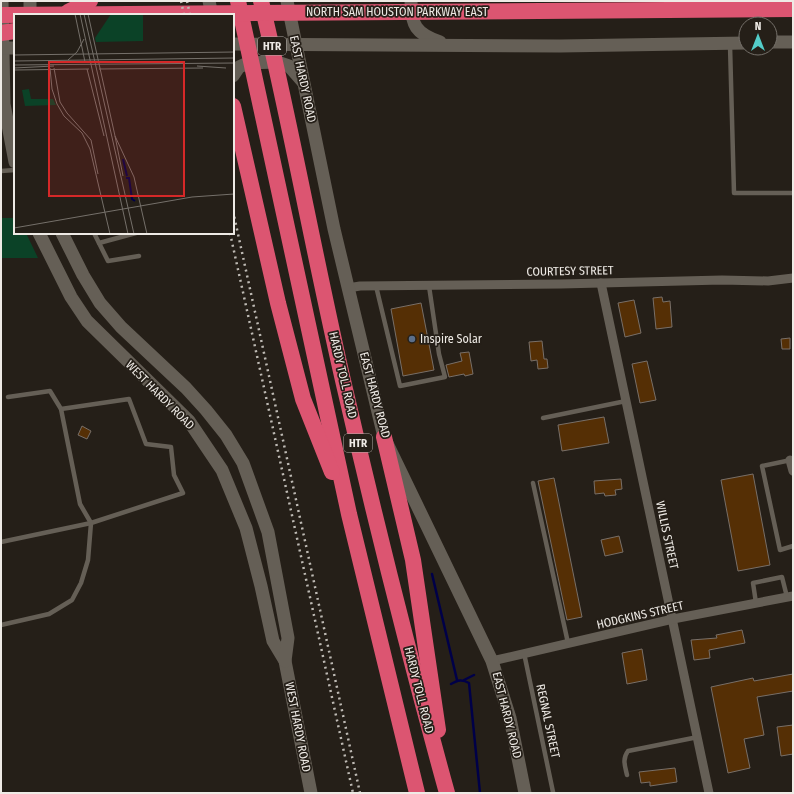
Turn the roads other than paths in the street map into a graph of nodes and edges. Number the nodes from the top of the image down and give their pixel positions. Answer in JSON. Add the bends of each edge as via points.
{"nodes":[{"id":1,"x":2,"y":1,"type":"edge"},
{"id":2,"x":30,"y":1,"type":"edge"},
{"id":3,"x":90,"y":1,"type":"edge"},
{"id":4,"x":209,"y":1,"type":"edge"},
{"id":5,"x":238,"y":1,"type":"edge"},
{"id":6,"x":261,"y":1,"type":"edge"},
{"id":7,"x":287,"y":1,"type":"edge"},
{"id":8,"x":411,"y":1,"type":"edge"},
{"id":9,"x":764,"y":9,"type":"junction"},
{"id":10,"x":793,"y":9,"type":"edge"},
{"id":11,"x":1,"y":14,"type":"edge"},
{"id":12,"x":30,"y":14,"type":"edge"},
{"id":13,"x":63,"y":14,"type":"edge"},
{"id":14,"x":212,"y":14,"type":"edge"},
{"id":15,"x":793,"y":14,"type":"edge"},
{"id":16,"x":14,"y":32,"type":"edge"},
{"id":17,"x":778,"y":42,"type":"edge"},
{"id":18,"x":793,"y":42,"type":"edge"},
{"id":19,"x":295,"y":43,"type":"junction"},
{"id":20,"x":730,"y":43,"type":"junction"},
{"id":21,"x":738,"y":43,"type":"edge"},
{"id":22,"x":5,"y":44,"type":"edge"},
{"id":23,"x":234,"y":44,"type":"edge"},
{"id":24,"x":449,"y":45,"type":"junction"},
{"id":25,"x":234,"y":74,"type":"edge"},
{"id":26,"x":303,"y":82,"type":"junction"},
{"id":27,"x":2,"y":84,"type":"edge"},
{"id":28,"x":234,"y":110,"type":"edge"},
{"id":29,"x":4,"y":118,"type":"edge"},
{"id":30,"x":14,"y":158,"type":"edge"},
{"id":31,"x":14,"y":170,"type":"edge"},
{"id":32,"x":1,"y":171,"type":"edge"},
{"id":33,"x":793,"y":193,"type":"edge"},
{"id":34,"x":62,"y":234,"type":"edge"},
{"id":35,"x":94,"y":234,"type":"edge"},
{"id":36,"x":132,"y":234,"type":"edge"},
{"id":37,"x":41,"y":237,"type":"edge"},
{"id":38,"x":99,"y":243,"type":"junction"},
{"id":39,"x":139,"y":256,"type":"dead end"},
{"id":40,"x":793,"y":278,"type":"edge"},
{"id":41,"x":601,"y":283,"type":"junction"},
{"id":42,"x":376,"y":286,"type":"junction"},
{"id":43,"x":429,"y":286,"type":"junction"},
{"id":44,"x":348,"y":288,"type":"junction"},
{"id":45,"x":8,"y":397,"type":"dead end"},
{"id":46,"x":626,"y":401,"type":"junction"},
{"id":47,"x":62,"y":409,"type":"junction"},
{"id":48,"x":544,"y":418,"type":"dead end"},
{"id":49,"x":384,"y":437,"type":"junction"},
{"id":50,"x":791,"y":461,"type":"edge"},
{"id":51,"x":793,"y":471,"type":"edge"},
{"id":52,"x":534,"y":483,"type":"dead end"},
{"id":53,"x":253,"y":491,"type":"junction"},
{"id":54,"x":233,"y":492,"type":"junction"},
{"id":55,"x":350,"y":514,"type":"junction"},
{"id":56,"x":91,"y":523,"type":"junction"},
{"id":57,"x":1,"y":542,"type":"edge"},
{"id":58,"x":793,"y":546,"type":"edge"},
{"id":59,"x":790,"y":596,"type":"edge"},
{"id":60,"x":756,"y":603,"type":"junction"},
{"id":61,"x":673,"y":619,"type":"junction"},
{"id":62,"x":1,"y":625,"type":"edge"},
{"id":63,"x":568,"y":643,"type":"junction"},
{"id":64,"x":524,"y":654,"type":"junction"},
{"id":65,"x":285,"y":661,"type":"junction"},
{"id":66,"x":492,"y":661,"type":"junction"},
{"id":67,"x":698,"y":737,"type":"junction"},
{"id":68,"x":627,"y":775,"type":"dead end"},
{"id":69,"x":553,"y":792,"type":"dead end"},
{"id":70,"x":311,"y":793,"type":"edge"},
{"id":71,"x":417,"y":793,"type":"edge"},
{"id":72,"x":447,"y":793,"type":"edge"},
{"id":73,"x":524,"y":793,"type":"edge"},
{"id":74,"x":709,"y":793,"type":"edge"}],
"edges":[{"from":1,"to":22,"type":"main road"},
{"from":2,"to":12,"type":"main road"},
{"from":3,"to":13,"type":"highway"},
{"from":4,"to":14,"type":"main road"},
{"from":5,"to":55,"type":"highway","name":"HARDY TOLL ROAD","number":"HTR"},
{"from":6,"to":72,"type":"highway","name":"HARDY TOLL ROAD","number":"HTR","via":[[283,90],[345,388],[421,700]]},
{"from":7,"to":19,"type":"main road","name":"EAST HARDY ROAD"},
{"from":8,"to":24,"type":"main road","via":[[411,19],[419,31],[429,38]]},
{"from":9,"to":10,"type":"highway","name":"NORTH SAM HOUSTON PARKWAY EAST"},
{"from":9,"to":11,"type":"highway","name":"NORTH SAM HOUSTON PARKWAY EAST"},
{"from":9,"to":15,"type":"highway"},
{"from":16,"to":22,"type":"highway"},
{"from":17,"to":18,"type":"main road"},
{"from":19,"to":23,"type":"main road"},
{"from":19,"to":24,"type":"main road"},
{"from":19,"to":26,"type":"main road","name":"EAST HARDY ROAD"},
{"from":20,"to":21,"type":"main road"},
{"from":20,"to":24,"type":"main road"},
{"from":20,"to":33,"type":"lane","via":[[734,193]]},
{"from":22,"to":27,"type":"main road"},
{"from":25,"to":26,"type":"main road","via":[[239,67],[248,63],[277,62],[289,66]]},
{"from":26,"to":44,"type":"main road","name":"EAST HARDY ROAD"},
{"from":27,"to":29,"type":"main road"},
{"from":28,"to":55,"type":"highway","via":[[303,399]]},
{"from":29,"to":30,"type":"main road"},
{"from":31,"to":32,"type":"lane"},
{"from":34,"to":37,"type":"main road"},
{"from":34,"to":53,"type":"main road","name":"WEST HARDY ROAD","via":[[100,303],[186,388],[226,435],[243,463]]},
{"from":35,"to":38,"type":"lane"},
{"from":36,"to":38,"type":"lane"},
{"from":37,"to":54,"type":"main road","name":"WEST HARDY ROAD","via":[[71,297],[87,321],[189,421],[222,470]]},
{"from":38,"to":39,"type":"lane","via":[[108,261]]},
{"from":40,"to":41,"type":"street","name":"COURTESY STREET","via":[[768,281]]},
{"from":41,"to":43,"type":"street","name":"COURTESY STREET"},
{"from":41,"to":46,"type":"street","name":"WILLIS STREET"},
{"from":42,"to":43,"type":"street","name":"COURTESY STREET"},
{"from":42,"to":43,"type":"lane","via":[[400,386],[445,377]]},
{"from":42,"to":44,"type":"street","name":"COURTESY STREET"},
{"from":44,"to":49,"type":"main road","name":"EAST HARDY ROAD"},
{"from":45,"to":47,"type":"lane","via":[[50,391]]},
{"from":46,"to":48,"type":"lane"},
{"from":46,"to":61,"type":"street","name":"WILLIS STREET"},
{"from":47,"to":56,"type":"lane","via":[[80,504]]},
{"from":47,"to":56,"type":"lane","via":[[129,399],[146,444],[172,446],[174,475],[183,493]]},
{"from":49,"to":66,"type":"main road","name":"EAST HARDY ROAD"},
{"from":49,"to":72,"type":"highway","via":[[413,560]]},
{"from":50,"to":51,"type":"street"},
{"from":50,"to":58,"type":"lane","via":[[762,466],[780,550]]},
{"from":52,"to":63,"type":"lane"},
{"from":53,"to":54,"type":"main road"},
{"from":53,"to":65,"type":"main road","name":"WEST HARDY ROAD","via":[[268,532],[288,638]]},
{"from":54,"to":65,"type":"main road","name":"WEST HARDY ROAD","via":[[262,586],[273,641]]},
{"from":55,"to":71,"type":"highway","name":"HARDY TOLL ROAD","number":"HTR"},
{"from":56,"to":57,"type":"lane"},
{"from":56,"to":62,"type":"lane","via":[[88,560],[81,583],[72,600],[49,614]]},
{"from":59,"to":60,"type":"street","name":"HODGKINS STREET"},
{"from":59,"to":60,"type":"lane","via":[[782,576],[753,583]]},
{"from":60,"to":61,"type":"street","name":"HODGKINS STREET"},
{"from":61,"to":63,"type":"street","name":"HODGKINS STREET"},
{"from":61,"to":67,"type":"street","name":"WILLIS STREET"},
{"from":63,"to":64,"type":"street","name":"HODGKINS STREET"},
{"from":64,"to":66,"type":"street","name":"HODGKINS STREET"},
{"from":64,"to":69,"type":"lane","name":"REGNAL STREET"},
{"from":65,"to":70,"type":"main road","name":"WEST HARDY ROAD"},
{"from":66,"to":73,"type":"main road","name":"EAST HARDY ROAD","via":[[510,718]]},
{"from":67,"to":68,"type":"lane","via":[[628,751],[624,756]]},
{"from":67,"to":74,"type":"street","name":"WILLIS STREET"}]}
